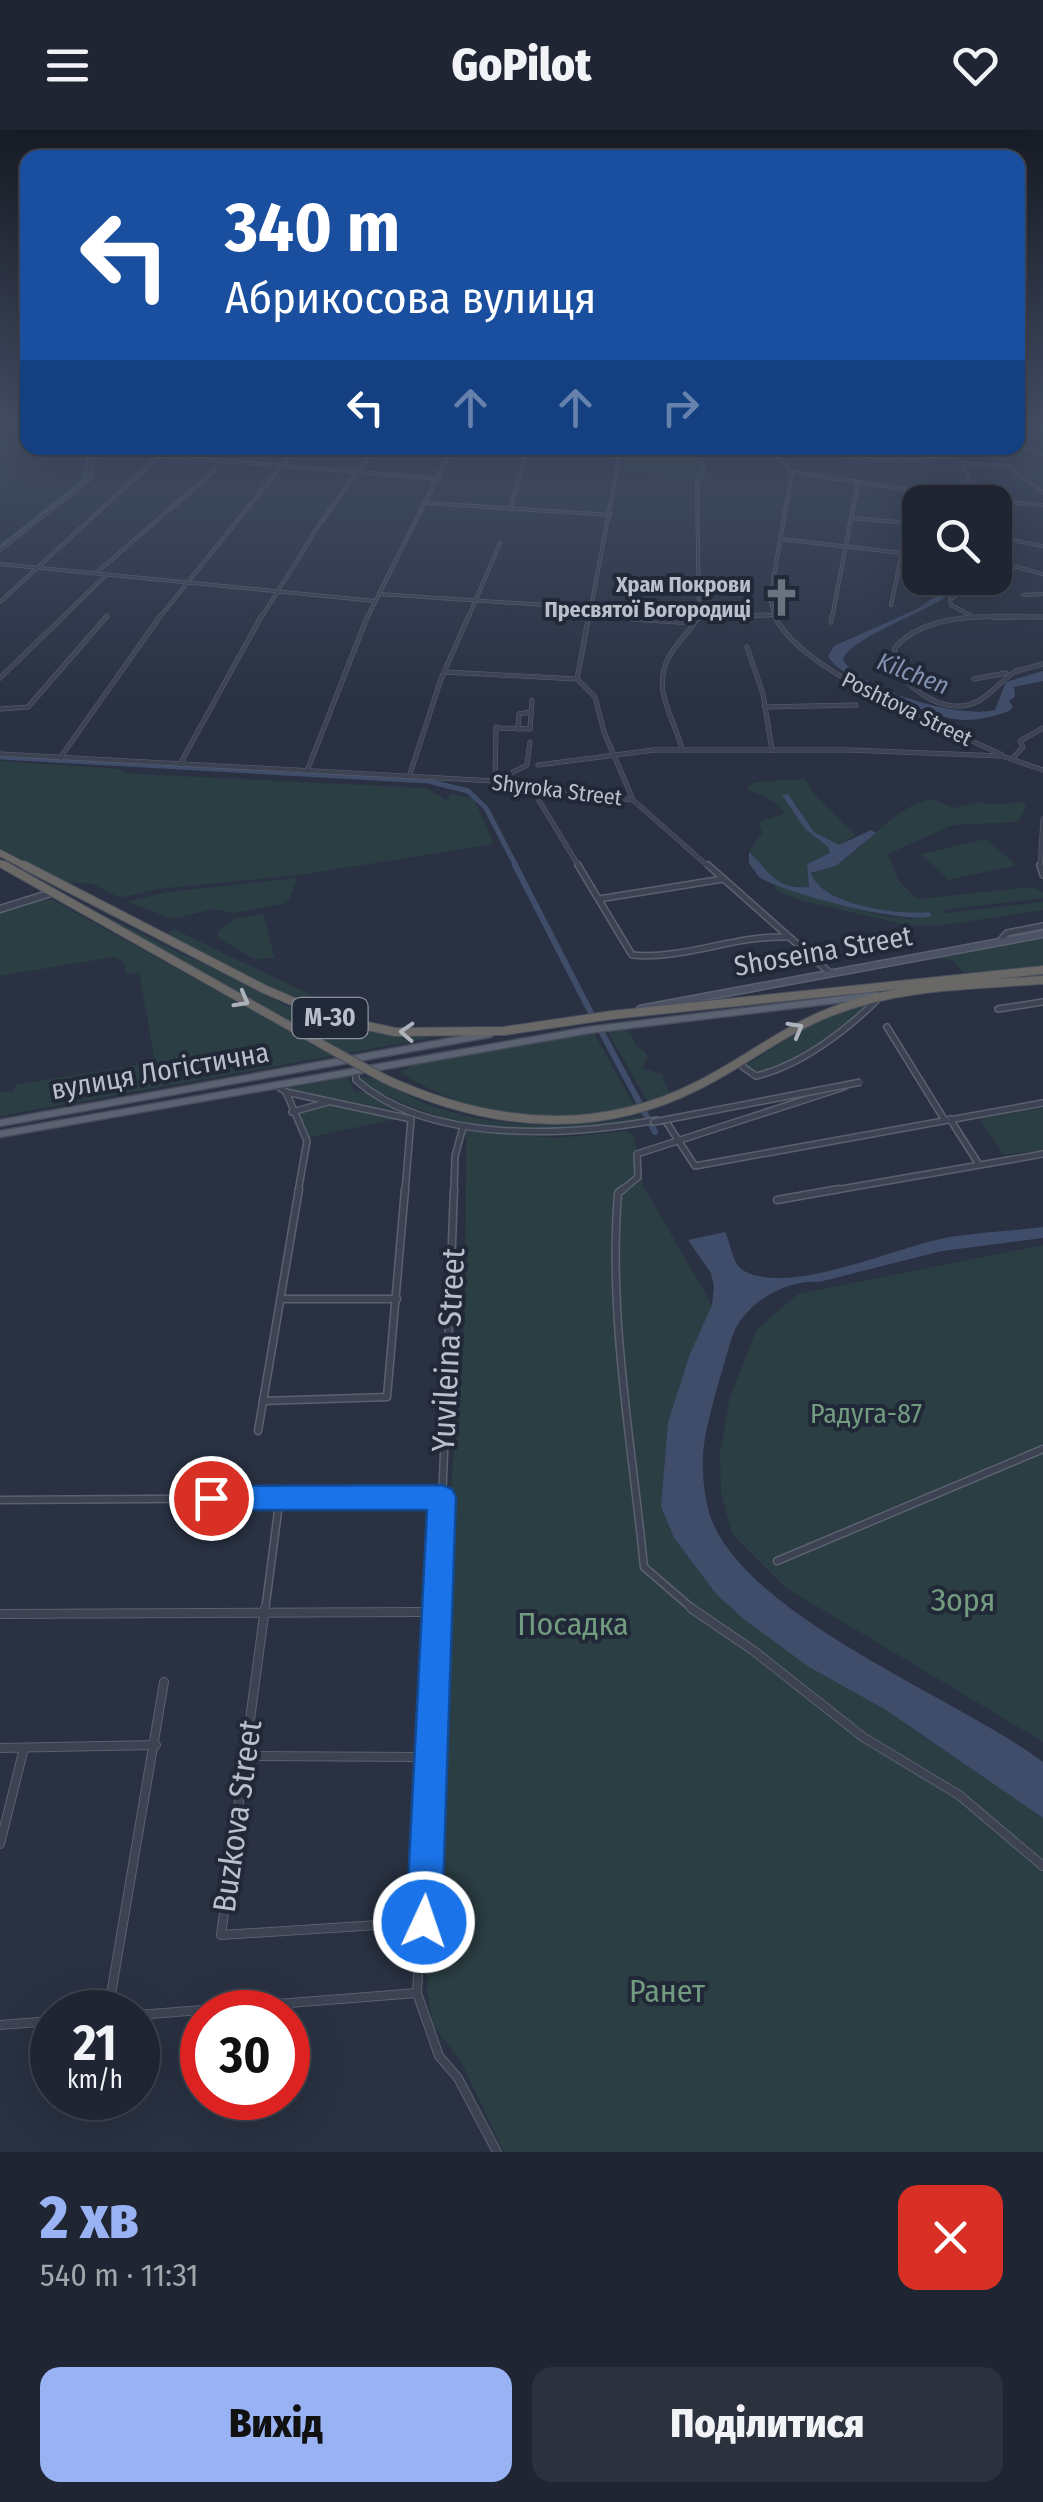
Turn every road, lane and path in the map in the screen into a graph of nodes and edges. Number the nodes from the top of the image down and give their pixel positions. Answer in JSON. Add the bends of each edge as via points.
{"nodes":[{"id":1,"x":41,"y":517,"type":"edge"},
{"id":2,"x":91,"y":517,"type":"edge"},
{"id":3,"x":160,"y":517,"type":"edge"},
{"id":4,"x":240,"y":517,"type":"edge"},
{"id":5,"x":325,"y":517,"type":"edge"},
{"id":6,"x":420,"y":517,"type":"edge"},
{"id":7,"x":609,"y":517,"type":"edge"},
{"id":8,"x":698,"y":517,"type":"edge"},
{"id":9,"x":785,"y":517,"type":"edge"},
{"id":10,"x":851,"y":518,"type":"joint"},
{"id":11,"x":902,"y":522,"type":"edge"},
{"id":12,"x":781,"y":539,"type":"junction"},
{"id":13,"x":1012,"y":541,"type":"edge"},
{"id":14,"x":500,"y":543,"type":"dead end"},
{"id":15,"x":846,"y":546,"type":"junction"},
{"id":16,"x":1043,"y":546,"type":"edge"},
{"id":17,"x":0,"y":550,"type":"edge"},
{"id":18,"x":902,"y":553,"type":"joint"},
{"id":19,"x":0,"y":564,"type":"edge"},
{"id":20,"x":36,"y":567,"type":"junction"},
{"id":21,"x":1012,"y":567,"type":"edge"},
{"id":22,"x":96,"y":573,"type":"junction"},
{"id":23,"x":107,"y":574,"type":"junction"},
{"id":24,"x":1043,"y":574,"type":"edge"},
{"id":25,"x":186,"y":582,"type":"junction"},
{"id":26,"x":278,"y":592,"type":"junction"},
{"id":27,"x":379,"y":594,"type":"junction"},
{"id":28,"x":1043,"y":594,"type":"edge"},
{"id":29,"x":959,"y":595,"type":"edge"},
{"id":30,"x":1023,"y":595,"type":"dead end"},
{"id":31,"x":375,"y":601,"type":"junction"},
{"id":32,"x":0,"y":602,"type":"edge"},
{"id":33,"x":477,"y":602,"type":"junction"},
{"id":34,"x":891,"y":605,"type":"dead end"},
{"id":35,"x":590,"y":608,"type":"junction"},
{"id":36,"x":772,"y":614,"type":"junction"},
{"id":37,"x":107,"y":616,"type":"dead end"},
{"id":38,"x":1043,"y":617,"type":"edge"},
{"id":39,"x":632,"y":619,"type":"dead end"},
{"id":40,"x":976,"y":619,"type":"junction"},
{"id":41,"x":697,"y":621,"type":"junction"},
{"id":42,"x":831,"y":622,"type":"dead end"},
{"id":43,"x":747,"y":647,"type":"dead end"},
{"id":44,"x":1043,"y":664,"type":"edge"},
{"id":45,"x":1018,"y":670,"type":"junction"},
{"id":46,"x":445,"y":672,"type":"junction"},
{"id":47,"x":0,"y":678,"type":"edge"},
{"id":48,"x":577,"y":679,"type":"junction"},
{"id":49,"x":974,"y":679,"type":"dead end"},
{"id":50,"x":532,"y":700,"type":"dead end"},
{"id":51,"x":856,"y":706,"type":"dead end"},
{"id":52,"x":765,"y":707,"type":"junction"},
{"id":53,"x":0,"y":709,"type":"edge"},
{"id":54,"x":531,"y":712,"type":"junction"},
{"id":55,"x":518,"y":728,"type":"junction"},
{"id":56,"x":1043,"y":728,"type":"edge"},
{"id":57,"x":530,"y":742,"type":"dead end"},
{"id":58,"x":682,"y":750,"type":"junction"},
{"id":59,"x":772,"y":750,"type":"junction"},
{"id":60,"x":614,"y":753,"type":"junction"},
{"id":61,"x":0,"y":754,"type":"edge"},
{"id":62,"x":1002,"y":756,"type":"junction"},
{"id":63,"x":60,"y":758,"type":"junction"},
{"id":64,"x":1012,"y":759,"type":"junction"},
{"id":65,"x":180,"y":764,"type":"junction"},
{"id":66,"x":538,"y":765,"type":"dead end"},
{"id":67,"x":1043,"y":770,"type":"edge"},
{"id":68,"x":307,"y":771,"type":"junction"},
{"id":69,"x":409,"y":777,"type":"junction"},
{"id":70,"x":494,"y":781,"type":"junction"},
{"id":71,"x":532,"y":788,"type":"junction"},
{"id":72,"x":633,"y":800,"type":"junction"},
{"id":73,"x":1042,"y":822,"type":"edge"},
{"id":74,"x":0,"y":854,"type":"edge"},
{"id":75,"x":0,"y":863,"type":"edge"},
{"id":76,"x":1043,"y":874,"type":"edge"},
{"id":77,"x":723,"y":879,"type":"junction"},
{"id":78,"x":67,"y":889,"type":"junction"},
{"id":79,"x":50,"y":893,"type":"junction"},
{"id":80,"x":599,"y":899,"type":"junction"},
{"id":81,"x":0,"y":910,"type":"edge"},
{"id":82,"x":1043,"y":926,"type":"edge"},
{"id":83,"x":1043,"y":934,"type":"edge"},
{"id":84,"x":790,"y":938,"type":"junction"},
{"id":85,"x":1000,"y":942,"type":"junction"},
{"id":86,"x":1043,"y":970,"type":"edge"},
{"id":87,"x":830,"y":972,"type":"junction"},
{"id":88,"x":1043,"y":980,"type":"edge"},
{"id":89,"x":920,"y":990,"type":"junction"},
{"id":90,"x":879,"y":998,"type":"junction"},
{"id":91,"x":1043,"y":1002,"type":"edge"},
{"id":92,"x":998,"y":1009,"type":"dead end"},
{"id":93,"x":612,"y":1015,"type":"junction"},
{"id":94,"x":888,"y":1027,"type":"dead end"},
{"id":95,"x":504,"y":1031,"type":"junction"},
{"id":96,"x":742,"y":1060,"type":"junction"},
{"id":97,"x":356,"y":1069,"type":"junction"},
{"id":98,"x":861,"y":1082,"type":"junction"},
{"id":99,"x":273,"y":1084,"type":"junction"},
{"id":100,"x":286,"y":1092,"type":"junction"},
{"id":101,"x":330,"y":1102,"type":"junction"},
{"id":102,"x":1043,"y":1102,"type":"edge"},
{"id":103,"x":651,"y":1106,"type":"joint"},
{"id":104,"x":292,"y":1112,"type":"junction"},
{"id":105,"x":947,"y":1119,"type":"junction"},
{"id":106,"x":0,"y":1122,"type":"edge"},
{"id":107,"x":462,"y":1127,"type":"junction"},
{"id":108,"x":0,"y":1134,"type":"edge"},
{"id":109,"x":1043,"y":1154,"type":"edge"},
{"id":110,"x":978,"y":1163,"type":"junction"},
{"id":111,"x":776,"y":1200,"type":"dead end"},
{"id":112,"x":281,"y":1298,"type":"junction"},
{"id":113,"x":397,"y":1299,"type":"junction"},
{"id":114,"x":262,"y":1402,"type":"junction"},
{"id":115,"x":258,"y":1431,"type":"dead end"},
{"id":116,"x":1043,"y":1449,"type":"edge"},
{"id":117,"x":280,"y":1496,"type":"junction"},
{"id":118,"x":442,"y":1497,"type":"junction"},
{"id":119,"x":0,"y":1500,"type":"edge"},
{"id":120,"x":777,"y":1560,"type":"dead end"},
{"id":121,"x":266,"y":1611,"type":"junction"},
{"id":122,"x":421,"y":1612,"type":"dead end"},
{"id":123,"x":0,"y":1614,"type":"edge"},
{"id":124,"x":164,"y":1682,"type":"dead end"},
{"id":125,"x":156,"y":1745,"type":"junction"},
{"id":126,"x":0,"y":1748,"type":"edge"},
{"id":127,"x":24,"y":1748,"type":"junction"},
{"id":128,"x":246,"y":1756,"type":"junction"},
{"id":129,"x":419,"y":1758,"type":"dead end"},
{"id":130,"x":0,"y":1844,"type":"edge"},
{"id":131,"x":1043,"y":1866,"type":"edge"},
{"id":132,"x":424,"y":1922,"type":"junction"},
{"id":133,"x":112,"y":1990,"type":"edge"},
{"id":134,"x":417,"y":1993,"type":"junction"},
{"id":135,"x":160,"y":2013,"type":"edge"},
{"id":136,"x":30,"y":2023,"type":"edge"},
{"id":137,"x":0,"y":2025,"type":"edge"},
{"id":138,"x":497,"y":2152,"type":"edge"}],
"edges":[{"from":1,"to":17,"type":"street"},
{"from":2,"to":20,"type":"street"},
{"from":3,"to":22,"type":"street"},
{"from":4,"to":25,"type":"street"},
{"from":5,"to":26,"type":"street"},
{"from":6,"to":27,"type":"street"},
{"from":7,"to":35,"type":"street"},
{"from":8,"to":41,"type":"street"},
{"from":9,"to":12,"type":"street"},
{"from":10,"to":11,"type":"street"},
{"from":10,"to":15,"type":"street"},
{"from":12,"to":15,"type":"street"},
{"from":12,"to":36,"type":"street"},
{"from":13,"to":16,"type":"street"},
{"from":14,"to":33,"type":"street"},
{"from":15,"to":18,"type":"street"},
{"from":15,"to":42,"type":"street"},
{"from":18,"to":34,"type":"street"},
{"from":19,"to":20,"type":"street"},
{"from":20,"to":22,"type":"street"},
{"from":20,"to":32,"type":"street"},
{"from":21,"to":24,"type":"street"},
{"from":22,"to":23,"type":"street"},
{"from":23,"to":25,"type":"street"},
{"from":23,"to":47,"type":"street"},
{"from":25,"to":26,"type":"street"},
{"from":25,"to":63,"type":"street"},
{"from":26,"to":31,"type":"street"},
{"from":26,"to":65,"type":"street"},
{"from":27,"to":31,"type":"street"},
{"from":27,"to":33,"type":"street"},
{"from":28,"to":30,"type":"street"},
{"from":29,"to":40,"type":"street","via":[[952,605]]},
{"from":31,"to":68,"type":"street","via":[[322,720]]},
{"from":33,"to":35,"type":"street"},
{"from":33,"to":46,"type":"street"},
{"from":35,"to":48,"type":"street"},
{"from":36,"to":41,"type":"street"},
{"from":36,"to":62,"type":"street","name":"Poshtova Street","via":[[822,667]]},
{"from":37,"to":53,"type":"street","via":[[28,707]]},
{"from":38,"to":40,"type":"street"},
{"from":39,"to":41,"type":"street"},
{"from":40,"to":45,"type":"street","via":[[904,636],[894,660],[904,682],[924,696],[963,706],[988,696]]},
{"from":41,"to":58,"type":"street","via":[[661,674]]},
{"from":43,"to":52,"type":"street"},
{"from":44,"to":45,"type":"street"},
{"from":45,"to":49,"type":"street"},
{"from":46,"to":48,"type":"street"},
{"from":46,"to":69,"type":"street"},
{"from":48,"to":60,"type":"street","via":[[595,697]]},
{"from":50,"to":54,"type":"street"},
{"from":51,"to":52,"type":"street"},
{"from":52,"to":59,"type":"street"},
{"from":54,"to":55,"type":"street","via":[[518,714]]},
{"from":54,"to":55,"type":"street","via":[[530,729]]},
{"from":55,"to":70,"type":"street","via":[[496,728]]},
{"from":56,"to":64,"type":"street","via":[[1020,740],[1023,746]]},
{"from":57,"to":70,"type":"street","via":[[528,764]]},
{"from":58,"to":59,"type":"street","name":"Shyroka Street"},
{"from":58,"to":60,"type":"street","name":"Shyroka Street"},
{"from":59,"to":62,"type":"street","name":"Shyroka Street"},
{"from":60,"to":66,"type":"street"},
{"from":60,"to":72,"type":"street","name":"Shyroka Street"},
{"from":61,"to":63,"type":"street","name":"Shyroka Street"},
{"from":62,"to":64,"type":"street","name":"Shyroka Street"},
{"from":63,"to":65,"type":"street","name":"Shyroka Street"},
{"from":64,"to":67,"type":"street","name":"Shyroka Street"},
{"from":65,"to":68,"type":"street","name":"Shyroka Street"},
{"from":68,"to":69,"type":"street","name":"Shyroka Street"},
{"from":69,"to":70,"type":"street","name":"Shyroka Street"},
{"from":70,"to":71,"type":"street","name":"Shyroka Street"},
{"from":71,"to":72,"type":"street","name":"Shyroka Street"},
{"from":71,"to":80,"type":"street"},
{"from":72,"to":77,"type":"street"},
{"from":73,"to":76,"type":"street"},
{"from":74,"to":78,"type":"highway","number":"М-30"},
{"from":75,"to":79,"type":"highway","number":"М-30"},
{"from":77,"to":80,"type":"street"},
{"from":77,"to":84,"type":"street"},
{"from":78,"to":79,"type":"highway"},
{"from":95,"to":78,"type":"highway","number":"М-30","one_way":true,"via":[[394,1032],[330,1018]]},
{"from":79,"to":81,"type":"street"},
{"from":79,"to":103,"type":"highway","number":"М-30","one_way":true,"bridge":true,"via":[[440,1106],[509,1121],[569,1122]]},
{"from":80,"to":84,"type":"street","via":[[629,952],[643,956],[762,934]]},
{"from":82,"to":85,"type":"street","via":[[1007,934]]},
{"from":83,"to":85,"type":"main road","name":"Shoseina Street"},
{"from":84,"to":87,"type":"street"},
{"from":85,"to":87,"type":"main road","name":"Shoseina Street"},
{"from":86,"to":93,"type":"highway","number":"М-30"},
{"from":87,"to":93,"type":"main road","name":"Shoseina Street"},
{"from":88,"to":89,"type":"highway","number":"М-30"},
{"from":89,"to":90,"type":"highway","number":"М-30"},
{"from":89,"to":97,"type":"main road","via":[[603,1028]]},
{"from":96,"to":90,"type":"highway","number":"М-30","one_way":true,"via":[[830,1012]]},
{"from":90,"to":96,"type":"street","via":[[779,1070],[756,1076]]},
{"from":91,"to":92,"type":"street"},
{"from":93,"to":95,"type":"highway","number":"М-30"},
{"from":94,"to":105,"type":"street"},
{"from":95,"to":106,"type":"main road","name":"вулиця Логістична"},
{"from":96,"to":103,"type":"highway","number":"М-30"},
{"from":97,"to":99,"type":"main road"},
{"from":97,"to":107,"type":"street","via":[[356,1080],[374,1094]]},
{"from":98,"to":105,"type":"street","bridge":true,"via":[[654,1122],[665,1120],[695,1166]]},
{"from":98,"to":107,"type":"street","via":[[585,1134]]},
{"from":98,"to":131,"type":"street","via":[[637,1154],[638,1176],[618,1193],[623,1361],[644,1567],[862,1737],[958,1795]]},
{"from":99,"to":100,"type":"street"},
{"from":99,"to":108,"type":"main road"},
{"from":100,"to":101,"type":"street"},
{"from":100,"to":104,"type":"street"},
{"from":101,"to":104,"type":"street"},
{"from":101,"to":113,"type":"street","via":[[410,1122]]},
{"from":102,"to":105,"type":"street"},
{"from":104,"to":112,"type":"street","via":[[307,1141]]},
{"from":105,"to":110,"type":"street"},
{"from":107,"to":118,"type":"street","name":"Yuvileina Street","via":[[455,1156]]},
{"from":109,"to":110,"type":"street"},
{"from":110,"to":111,"type":"street"},
{"from":112,"to":113,"type":"street"},
{"from":112,"to":114,"type":"street"},
{"from":113,"to":114,"type":"street","via":[[387,1397]]},
{"from":114,"to":115,"type":"street"},
{"from":116,"to":120,"type":"street"},
{"from":117,"to":118,"type":"street"},
{"from":117,"to":119,"type":"street"},
{"from":117,"to":121,"type":"street","name":"Buzkova Street"},
{"from":118,"to":132,"type":"street","name":"Yuvileina Street"},
{"from":121,"to":122,"type":"street"},
{"from":121,"to":123,"type":"street"},
{"from":121,"to":128,"type":"street","name":"Buzkova Street"},
{"from":124,"to":125,"type":"street"},
{"from":125,"to":127,"type":"street"},
{"from":125,"to":133,"type":"street"},
{"from":126,"to":127,"type":"street"},
{"from":127,"to":130,"type":"street"},
{"from":128,"to":129,"type":"street"},
{"from":128,"to":132,"type":"street","name":"Buzkova Street","via":[[221,1935]]},
{"from":132,"to":134,"type":"street","name":"Yuvileina Street"},
{"from":134,"to":135,"type":"street"},
{"from":134,"to":138,"type":"street","name":"Yuvileina Street","via":[[439,2056]]},
{"from":136,"to":137,"type":"street"}]}
